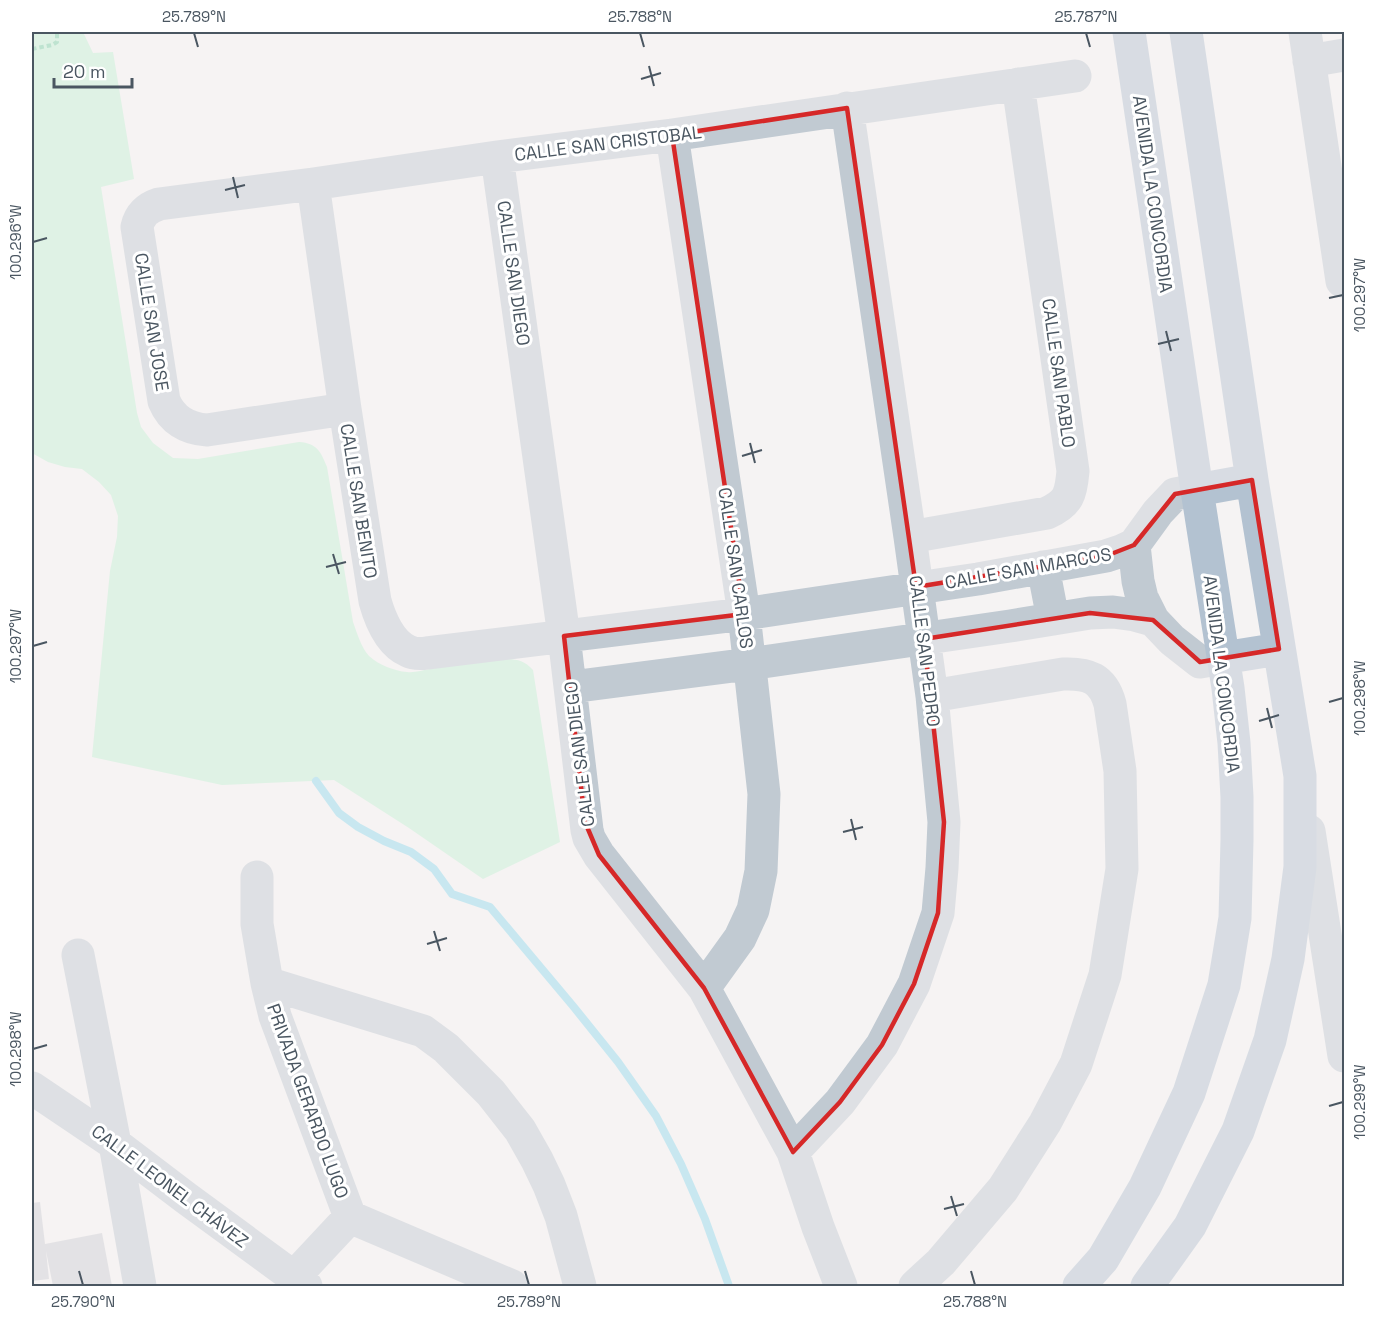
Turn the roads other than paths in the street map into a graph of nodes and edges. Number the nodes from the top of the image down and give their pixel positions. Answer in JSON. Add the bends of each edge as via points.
{"nodes":[{"id":1,"x":1129,"y":32,"type":"edge"},
{"id":2,"x":1186,"y":32,"type":"edge"},
{"id":3,"x":1307,"y":46,"type":"edge"},
{"id":4,"x":1344,"y":55,"type":"edge"},
{"id":5,"x":1075,"y":76,"type":"dead end"},
{"id":6,"x":1018,"y":84,"type":"junction"},
{"id":7,"x":847,"y":108,"type":"junction"},
{"id":8,"x":672,"y":135,"type":"junction"},
{"id":9,"x":497,"y":157,"type":"junction"},
{"id":10,"x":313,"y":184,"type":"junction"},
{"id":11,"x":143,"y":213,"type":"joint"},
{"id":12,"x":1339,"y":223,"type":"edge"},
{"id":13,"x":1342,"y":281,"type":"dead end"},
{"id":14,"x":345,"y":409,"type":"junction"},
{"id":15,"x":1252,"y":480,"type":"junction"},
{"id":16,"x":1197,"y":490,"type":"junction"},
{"id":17,"x":910,"y":537,"type":"junction"},
{"id":18,"x":1134,"y":545,"type":"junction"},
{"id":19,"x":1043,"y":567,"type":"junction"},
{"id":20,"x":978,"y":579,"type":"junction"},
{"id":21,"x":916,"y":587,"type":"junction"},
{"id":22,"x":744,"y":614,"type":"junction"},
{"id":23,"x":1053,"y":619,"type":"junction"},
{"id":24,"x":1153,"y":621,"type":"junction"},
{"id":25,"x":987,"y":630,"type":"junction"},
{"id":26,"x":564,"y":636,"type":"junction"},
{"id":27,"x":924,"y":639,"type":"junction"},
{"id":28,"x":1280,"y":649,"type":"junction"},
{"id":29,"x":1223,"y":658,"type":"junction"},
{"id":30,"x":749,"y":664,"type":"junction"},
{"id":31,"x":571,"y":687,"type":"junction"},
{"id":32,"x":932,"y":696,"type":"junction"},
{"id":33,"x":1300,"y":776,"type":"junction"},
{"id":34,"x":257,"y":877,"type":"dead end"},
{"id":35,"x":78,"y":955,"type":"dead end"},
{"id":36,"x":267,"y":983,"type":"junction"},
{"id":37,"x":704,"y":988,"type":"junction"},
{"id":38,"x":1344,"y":1056,"type":"edge"},
{"id":39,"x":32,"y":1088,"type":"edge"},
{"id":40,"x":115,"y":1144,"type":"junction"},
{"id":41,"x":793,"y":1152,"type":"junction"},
{"id":42,"x":350,"y":1217,"type":"junction"},
{"id":43,"x":300,"y":1282,"type":"edge"},
{"id":44,"x":140,"y":1287,"type":"edge"},
{"id":45,"x":512,"y":1287,"type":"edge"},
{"id":46,"x":580,"y":1287,"type":"edge"},
{"id":47,"x":841,"y":1287,"type":"edge"},
{"id":48,"x":915,"y":1287,"type":"edge"},
{"id":49,"x":1078,"y":1287,"type":"edge"},
{"id":50,"x":1147,"y":1287,"type":"edge"}],
"edges":[{"from":1,"to":16,"type":"main road","name":"AVENIDA LA CONCORDIA"},
{"from":2,"to":15,"type":"main road"},
{"from":3,"to":4,"type":"street"},
{"from":3,"to":12,"type":"street"},
{"from":5,"to":6,"type":"street","name":"CALLE SAN CRISTOBAL"},
{"from":6,"to":7,"type":"street","name":"CALLE SAN CRISTOBAL"},
{"from":6,"to":17,"type":"street","name":"CALLE SAN PABLO","via":[[1072,471],[1071,490],[1060,507],[1047,513]]},
{"from":7,"to":8,"type":"street","name":"CALLE SAN CRISTOBAL"},
{"from":7,"to":17,"type":"street","name":"CALLE SAN PEDRO"},
{"from":8,"to":9,"type":"street","name":"CALLE SAN CRISTOBAL"},
{"from":8,"to":22,"type":"street","name":"CALLE SAN CARLOS"},
{"from":9,"to":10,"type":"street","name":"CALLE SAN CRISTOBAL"},
{"from":9,"to":26,"type":"street","name":"CALLE SAN DIEGO"},
{"from":10,"to":11,"type":"street","name":"CALLE SAN CRISTOBAL","via":[[159,204]]},
{"from":10,"to":14,"type":"street","name":"CALLE SAN BENITO"},
{"from":11,"to":14,"type":"street","name":"CALLE SAN JOSE","via":[[137,227],[164,401],[173,416],[184,425],[207,430]]},
{"from":12,"to":13,"type":"street"},
{"from":14,"to":26,"type":"street","name":"CALLE SAN BENITO","via":[[375,601],[393,639],[417,654]]},
{"from":15,"to":16,"type":"main road"},
{"from":15,"to":28,"type":"main road"},
{"from":16,"to":18,"type":"street","name":"CALLE SAN MARCOS","via":[[1175,494]]},
{"from":16,"to":29,"type":"main road","name":"AVENIDA LA CONCORDIA"},
{"from":17,"to":21,"type":"street","name":"CALLE SAN PEDRO"},
{"from":18,"to":19,"type":"street","name":"CALLE SAN MARCOS","via":[[1106,556]]},
{"from":18,"to":24,"type":"street","name":"CALLE SAN MARCOS","via":[[1137,580]]},
{"from":19,"to":20,"type":"street","name":"CALLE SAN MARCOS"},
{"from":19,"to":23,"type":"street"},
{"from":20,"to":21,"type":"street","name":"CALLE SAN MARCOS"},
{"from":20,"to":25,"type":"street"},
{"from":21,"to":22,"type":"street","name":"CALLE SAN MARCOS"},
{"from":21,"to":27,"type":"street","name":"CALLE SAN PEDRO"},
{"from":22,"to":26,"type":"street","name":"CALLE SAN MARCOS"},
{"from":22,"to":30,"type":"street","name":"CALLE SAN CARLOS"},
{"from":23,"to":24,"type":"street","name":"CALLE SAN MARCOS","via":[[1113,612]]},
{"from":23,"to":25,"type":"street","name":"CALLE SAN MARCOS"},
{"from":24,"to":29,"type":"street","name":"CALLE SAN MARCOS","via":[[1200,662]]},
{"from":25,"to":27,"type":"street","name":"CALLE SAN MARCOS"},
{"from":26,"to":31,"type":"street","name":"CALLE SAN DIEGO"},
{"from":27,"to":30,"type":"street","name":"CALLE SAN MARCOS"},
{"from":27,"to":32,"type":"street","name":"CALLE SAN PEDRO"},
{"from":28,"to":29,"type":"main road"},
{"from":28,"to":33,"type":"main road"},
{"from":29,"to":49,"type":"main road","name":"AVENIDA LA CONCORDIA","via":[[1234,742],[1238,840],[1234,918],[1224,986],[1189,1093],[1145,1187],[1102,1259]]},
{"from":30,"to":31,"type":"street","name":"CALLE SAN MARCOS"},
{"from":30,"to":37,"type":"street","name":"CALLE SAN CARLOS","via":[[764,794],[761,871],[753,910],[740,938]]},
{"from":31,"to":37,"type":"street","name":"CALLE SAN DIEGO","via":[[589,838]]},
{"from":32,"to":41,"type":"street","name":"CALLE SAN PEDRO","via":[[944,822],[938,912],[914,984],[882,1045],[840,1102]]},
{"from":32,"to":48,"type":"street","via":[[1077,673],[1090,676],[1101,685],[1110,704],[1120,771],[1122,869],[1105,975],[1076,1064],[1003,1189]]},
{"from":33,"to":38,"type":"street"},
{"from":33,"to":50,"type":"main road","via":[[1300,867],[1288,959],[1270,1040],[1233,1142],[1190,1226]]},
{"from":34,"to":36,"type":"street","name":"PRIVADA GERARDO LUGO","via":[[256,924]]},
{"from":35,"to":40,"type":"street"},
{"from":36,"to":42,"type":"street","name":"PRIVADA GERARDO LUGO","via":[[275,1016]]},
{"from":36,"to":46,"type":"street","via":[[423,1031],[446,1048],[491,1092],[537,1160],[561,1216]]},
{"from":37,"to":41,"type":"street","name":"CALLE SAN DIEGO"},
{"from":39,"to":40,"type":"street","name":"CALLE LEONEL CHÁVEZ"},
{"from":40,"to":43,"type":"street","name":"CALLE LEONEL CHÁVEZ"},
{"from":40,"to":44,"type":"street"},
{"from":41,"to":47,"type":"street","name":"CALLE SAN DIEGO"},
{"from":42,"to":43,"type":"street"},
{"from":42,"to":45,"type":"street"}]}
